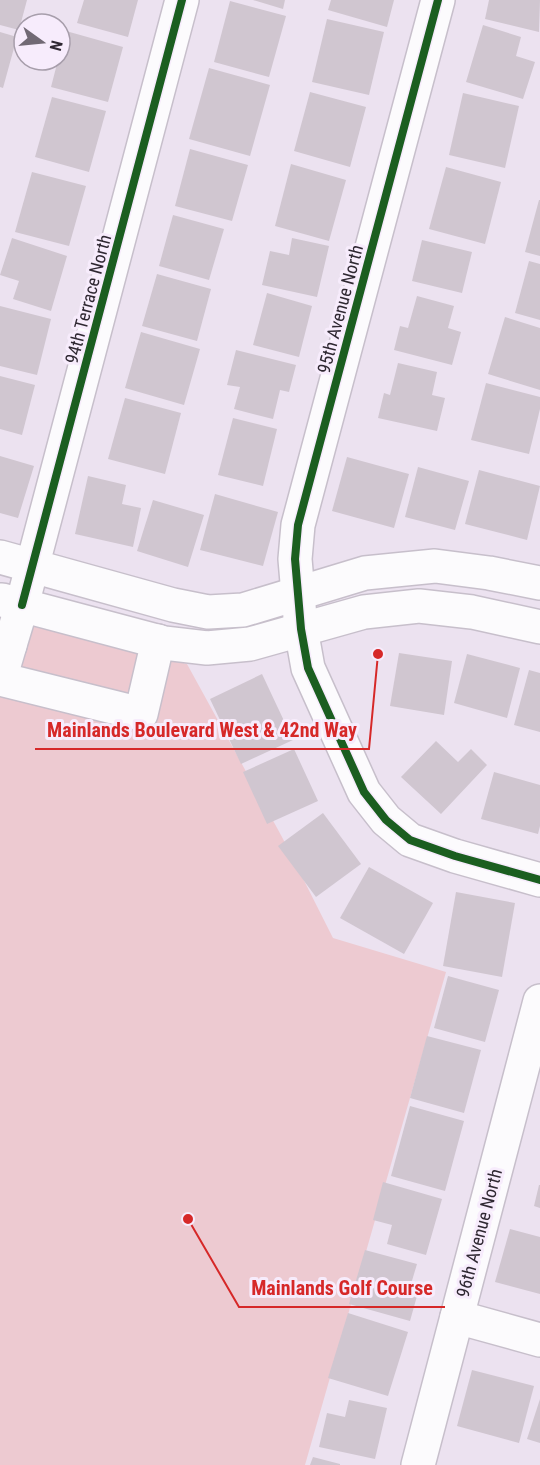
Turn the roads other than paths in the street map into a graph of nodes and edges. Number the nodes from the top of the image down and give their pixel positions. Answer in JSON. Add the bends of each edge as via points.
{"nodes":[{"id":1,"x":182,"y":0,"type":"edge"},
{"id":2,"x":438,"y":0,"type":"edge"},
{"id":3,"x":0,"y":557,"type":"edge"},
{"id":4,"x":32,"y":566,"type":"junction"},
{"id":5,"x":540,"y":582,"type":"edge"},
{"id":6,"x":297,"y":593,"type":"junction"},
{"id":7,"x":11,"y":602,"type":"edge"},
{"id":8,"x":534,"y":626,"type":"edge"},
{"id":9,"x":301,"y":629,"type":"junction"},
{"id":10,"x":158,"y":641,"type":"junction"},
{"id":11,"x":5,"y":643,"type":"edge"},
{"id":12,"x":0,"y":679,"type":"edge"},
{"id":13,"x":540,"y":880,"type":"edge"},
{"id":14,"x":540,"y":1002,"type":"edge"},
{"id":15,"x":457,"y":1317,"type":"junction"},
{"id":16,"x":540,"y":1340,"type":"edge"},
{"id":17,"x":418,"y":1465,"type":"edge"}],
"edges":[{"from":1,"to":4,"type":"street","name":"94th Terrace North"},
{"from":2,"to":6,"type":"street","name":"95th Avenue North","via":[[298,525]]},
{"from":3,"to":4,"type":"street"},
{"from":4,"to":6,"type":"street","via":[[208,612],[243,610]]},
{"from":4,"to":7,"type":"street","name":"94th Terrace North"},
{"from":5,"to":6,"type":"street","via":[[435,566],[365,573]]},
{"from":5,"to":8,"type":"street"},
{"from":6,"to":9,"type":"street","name":"95th Avenue North"},
{"from":7,"to":10,"type":"street"},
{"from":7,"to":11,"type":"street","name":"94th Terrace North"},
{"from":8,"to":9,"type":"street","via":[[472,612],[419,606],[364,612]]},
{"from":9,"to":10,"type":"street","via":[[250,644],[207,648]]},
{"from":9,"to":13,"type":"street","name":"95th Avenue North","via":[[308,668],[364,792],[386,820],[410,840]]},
{"from":10,"to":12,"type":"street","via":[[141,714]]},
{"from":11,"to":12,"type":"street","name":"94th Terrace North"},
{"from":14,"to":15,"type":"street","name":"96th Avenue North"},
{"from":15,"to":16,"type":"street"},
{"from":15,"to":17,"type":"street","name":"96th Avenue North"}]}
